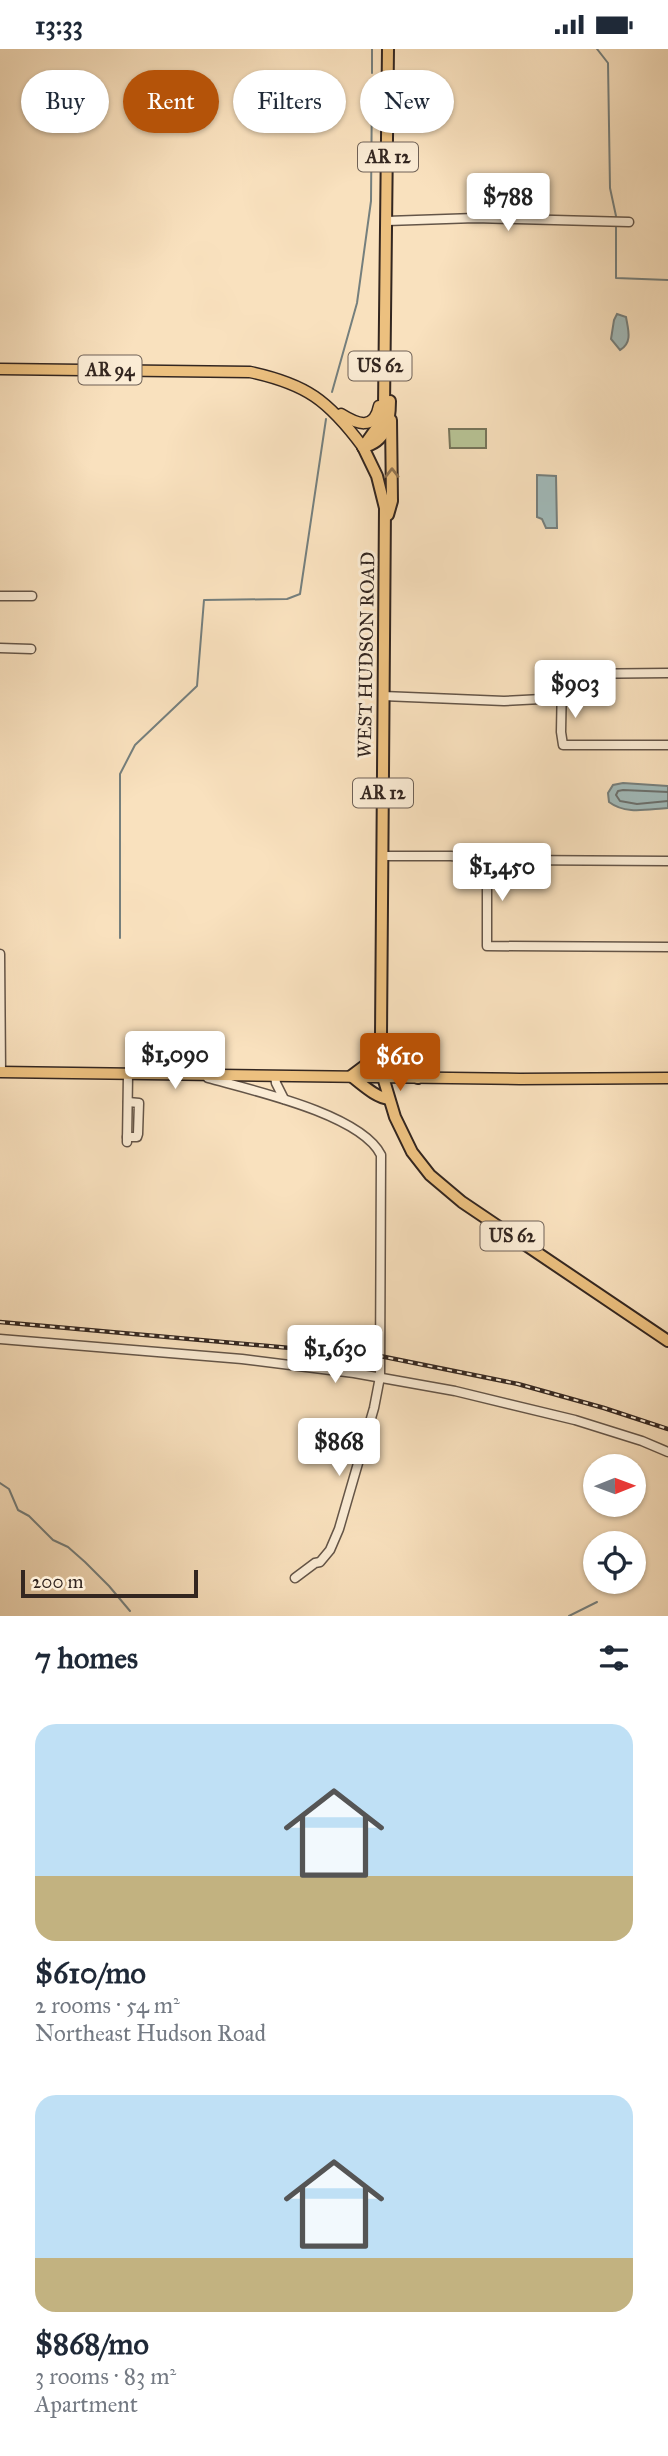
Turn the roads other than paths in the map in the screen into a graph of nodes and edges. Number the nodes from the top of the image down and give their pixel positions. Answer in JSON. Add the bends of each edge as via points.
{"nodes":[{"id":1,"x":388,"y":49,"type":"edge"},
{"id":2,"x":387,"y":221,"type":"junction"},
{"id":3,"x":629,"y":222,"type":"dead end"},
{"id":4,"x":387,"y":265,"type":"junction"},
{"id":5,"x":0,"y":369,"type":"edge"},
{"id":6,"x":331,"y":408,"type":"junction"},
{"id":7,"x":390,"y":418,"type":"junction"},
{"id":8,"x":363,"y":447,"type":"junction"},
{"id":9,"x":385,"y":529,"type":"junction"},
{"id":10,"x":0,"y":596,"type":"edge"},
{"id":11,"x":32,"y":596,"type":"dead end"},
{"id":12,"x":0,"y":648,"type":"edge"},
{"id":13,"x":31,"y":649,"type":"dead end"},
{"id":14,"x":668,"y":673,"type":"edge"},
{"id":15,"x":383,"y":696,"type":"junction"},
{"id":16,"x":561,"y":698,"type":"junction"},
{"id":17,"x":668,"y":745,"type":"edge"},
{"id":18,"x":383,"y":856,"type":"junction"},
{"id":19,"x":487,"y":860,"type":"junction"},
{"id":20,"x":668,"y":861,"type":"edge"},
{"id":21,"x":668,"y":947,"type":"edge"},
{"id":22,"x":0,"y":954,"type":"edge"},
{"id":23,"x":381,"y":1036,"type":"junction"},
{"id":24,"x":1,"y":1072,"type":"edge"},
{"id":25,"x":128,"y":1075,"type":"junction"},
{"id":26,"x":202,"y":1076,"type":"junction"},
{"id":27,"x":272,"y":1076,"type":"junction"},
{"id":28,"x":351,"y":1076,"type":"junction"},
{"id":29,"x":383,"y":1077,"type":"junction"},
{"id":30,"x":418,"y":1078,"type":"junction"},
{"id":31,"x":668,"y":1078,"type":"edge"},
{"id":32,"x":273,"y":1096,"type":"junction"},
{"id":33,"x":284,"y":1099,"type":"junction"},
{"id":34,"x":389,"y":1100,"type":"junction"},
{"id":35,"x":127,"y":1140,"type":"dead end"},
{"id":36,"x":0,"y":1339,"type":"edge"},
{"id":37,"x":668,"y":1341,"type":"edge"},
{"id":38,"x":380,"y":1377,"type":"junction"},
{"id":39,"x":668,"y":1452,"type":"edge"},
{"id":40,"x":295,"y":1578,"type":"dead end"}],
"edges":[{"from":1,"to":2,"type":"highway","number":"AR 12"},
{"from":2,"to":3,"type":"street"},
{"from":2,"to":4,"type":"highway","number":"AR 12"},
{"from":4,"to":6,"type":"main road","number":"US 62","via":[[381,288],[379,410],[374,418],[356,423]]},
{"from":4,"to":7,"type":"highway","number":"US 62","via":[[392,285]]},
{"from":4,"to":8,"type":"highway","number":"US 62","via":[[384,407],[378,426]]},
{"from":5,"to":6,"type":"main road","number":"AR 94","via":[[250,372],[303,389]]},
{"from":6,"to":8,"type":"main road","number":"AR 94"},
{"from":7,"to":8,"type":"highway","via":[[383,437]]},
{"from":9,"to":7,"type":"highway","number":"AR 12","one_way":true,"via":[[392,501]]},
{"from":8,"to":9,"type":"highway","name":"WEST HUDSON ROAD","number":"AR 12","via":[[382,492]]},
{"from":9,"to":15,"type":"highway","name":"WEST HUDSON ROAD","number":"AR 12"},
{"from":10,"to":11,"type":"street"},
{"from":12,"to":13,"type":"street"},
{"from":14,"to":16,"type":"street","via":[[567,674]]},
{"from":15,"to":16,"type":"street","via":[[504,701]]},
{"from":15,"to":18,"type":"highway","name":"WEST HUDSON ROAD","number":"AR 12"},
{"from":16,"to":17,"type":"street","via":[[563,744]]},
{"from":18,"to":19,"type":"street"},
{"from":18,"to":23,"type":"highway","name":"WEST HUDSON ROAD","number":"AR 12"},
{"from":19,"to":20,"type":"street"},
{"from":19,"to":21,"type":"street","via":[[487,946]]},
{"from":22,"to":24,"type":"street"},
{"from":23,"to":28,"type":"highway","number":"AR 12","via":[[367,1065]]},
{"from":23,"to":29,"type":"highway","name":"WEST HUDSON ROAD","number":"AR 12"},
{"from":23,"to":30,"type":"highway","via":[[391,1061]]},
{"from":24,"to":25,"type":"main road"},
{"from":25,"to":26,"type":"main road"},
{"from":25,"to":35,"type":"street"},
{"from":26,"to":27,"type":"main road"},
{"from":26,"to":32,"type":"street"},
{"from":27,"to":28,"type":"main road"},
{"from":27,"to":32,"type":"street"},
{"from":27,"to":33,"type":"street"},
{"from":28,"to":29,"type":"main road"},
{"from":28,"to":34,"type":"highway"},
{"from":29,"to":30,"type":"main road"},
{"from":29,"to":34,"type":"highway","number":"US 62"},
{"from":30,"to":31,"type":"main road"},
{"from":32,"to":33,"type":"street"},
{"from":33,"to":38,"type":"street","via":[[359,1132],[381,1155]]},
{"from":34,"to":37,"type":"highway","number":"US 62","via":[[412,1152],[443,1188]]},
{"from":36,"to":38,"type":"street","via":[[242,1359]]},
{"from":38,"to":39,"type":"street","via":[[575,1420]]},
{"from":38,"to":40,"type":"street","via":[[330,1551]]}]}
